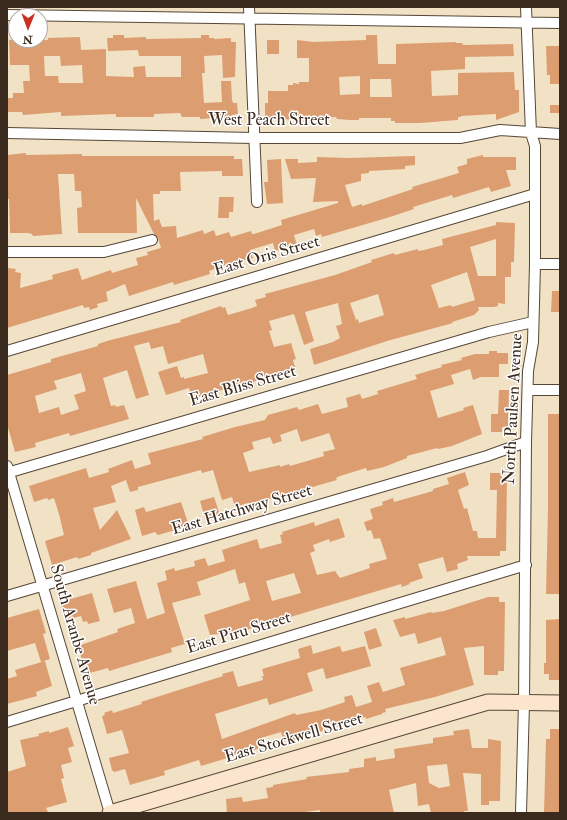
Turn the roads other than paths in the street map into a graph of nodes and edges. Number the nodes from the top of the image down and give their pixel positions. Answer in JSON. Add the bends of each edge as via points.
{"nodes":[{"id":1,"x":249,"y":7,"type":"edge"},
{"id":2,"x":526,"y":7,"type":"edge"},
{"id":3,"x":7,"y":15,"type":"edge"},
{"id":4,"x":249,"y":20,"type":"junction"},
{"id":5,"x":526,"y":22,"type":"junction"},
{"id":6,"x":560,"y":23,"type":"edge"},
{"id":7,"x":7,"y":133,"type":"edge"},
{"id":8,"x":531,"y":133,"type":"junction"},
{"id":9,"x":560,"y":134,"type":"edge"},
{"id":10,"x":254,"y":138,"type":"junction"},
{"id":11,"x":535,"y":194,"type":"junction"},
{"id":12,"x":257,"y":202,"type":"dead end"},
{"id":13,"x":152,"y":240,"type":"dead end"},
{"id":14,"x":7,"y":252,"type":"edge"},
{"id":15,"x":535,"y":264,"type":"junction"},
{"id":16,"x":560,"y":264,"type":"edge"},
{"id":17,"x":533,"y":322,"type":"junction"},
{"id":18,"x":7,"y":351,"type":"edge"},
{"id":19,"x":528,"y":390,"type":"junction"},
{"id":20,"x":560,"y":390,"type":"edge"},
{"id":21,"x":526,"y":442,"type":"junction"},
{"id":22,"x":8,"y":470,"type":"edge"},
{"id":23,"x":526,"y":565,"type":"junction"},
{"id":24,"x":43,"y":586,"type":"junction"},
{"id":25,"x":7,"y":596,"type":"edge"},
{"id":26,"x":77,"y":700,"type":"junction"},
{"id":27,"x":524,"y":703,"type":"junction"},
{"id":28,"x":560,"y":703,"type":"edge"},
{"id":29,"x":7,"y":722,"type":"edge"},
{"id":30,"x":110,"y":813,"type":"edge"},
{"id":31,"x":521,"y":813,"type":"edge"}],
"edges":[{"from":1,"to":4,"type":"street"},
{"from":2,"to":5,"type":"street","name":"North Paulsen Avenue"},
{"from":3,"to":4,"type":"street"},
{"from":4,"to":5,"type":"street"},
{"from":4,"to":10,"type":"street"},
{"from":5,"to":6,"type":"street"},
{"from":5,"to":8,"type":"street","name":"North Paulsen Avenue"},
{"from":7,"to":10,"type":"street","name":"West Peach Street"},
{"from":8,"to":9,"type":"street","name":"West Peach Street"},
{"from":8,"to":10,"type":"street","name":"West Peach Street","via":[[500,130],[460,138]]},
{"from":8,"to":11,"type":"street","name":"North Paulsen Avenue","via":[[535,146]]},
{"from":10,"to":12,"type":"street"},
{"from":11,"to":15,"type":"street","name":"North Paulsen Avenue"},
{"from":11,"to":18,"type":"street","name":"East Oris Street"},
{"from":13,"to":14,"type":"street","via":[[104,252]]},
{"from":15,"to":16,"type":"street"},
{"from":15,"to":17,"type":"street","name":"North Paulsen Avenue"},
{"from":17,"to":19,"type":"street","name":"North Paulsen Avenue"},
{"from":17,"to":22,"type":"street","name":"East Bliss Street","via":[[489,332]]},
{"from":19,"to":20,"type":"street"},
{"from":19,"to":21,"type":"street","name":"North Paulsen Avenue"},
{"from":21,"to":23,"type":"street","name":"North Paulsen Avenue"},
{"from":21,"to":24,"type":"street","name":"East Hatchway Street","via":[[487,456]]},
{"from":22,"to":24,"type":"street","name":"South Aranbe Avenue"},
{"from":23,"to":26,"type":"street","name":"East Piru Street"},
{"from":23,"to":27,"type":"street","name":"North Paulsen Avenue"},
{"from":24,"to":25,"type":"street","name":"East Hatchway Street"},
{"from":24,"to":26,"type":"street","name":"South Aranbe Avenue"},
{"from":26,"to":29,"type":"street","name":"East Piru Street"},
{"from":26,"to":30,"type":"street","name":"South Aranbe Avenue"},
{"from":27,"to":28,"type":"street","name":"East Stockwell Street"},
{"from":27,"to":30,"type":"street","name":"East Stockwell Street","via":[[488,702]]},
{"from":27,"to":31,"type":"street","name":"North Paulsen Avenue"}]}
